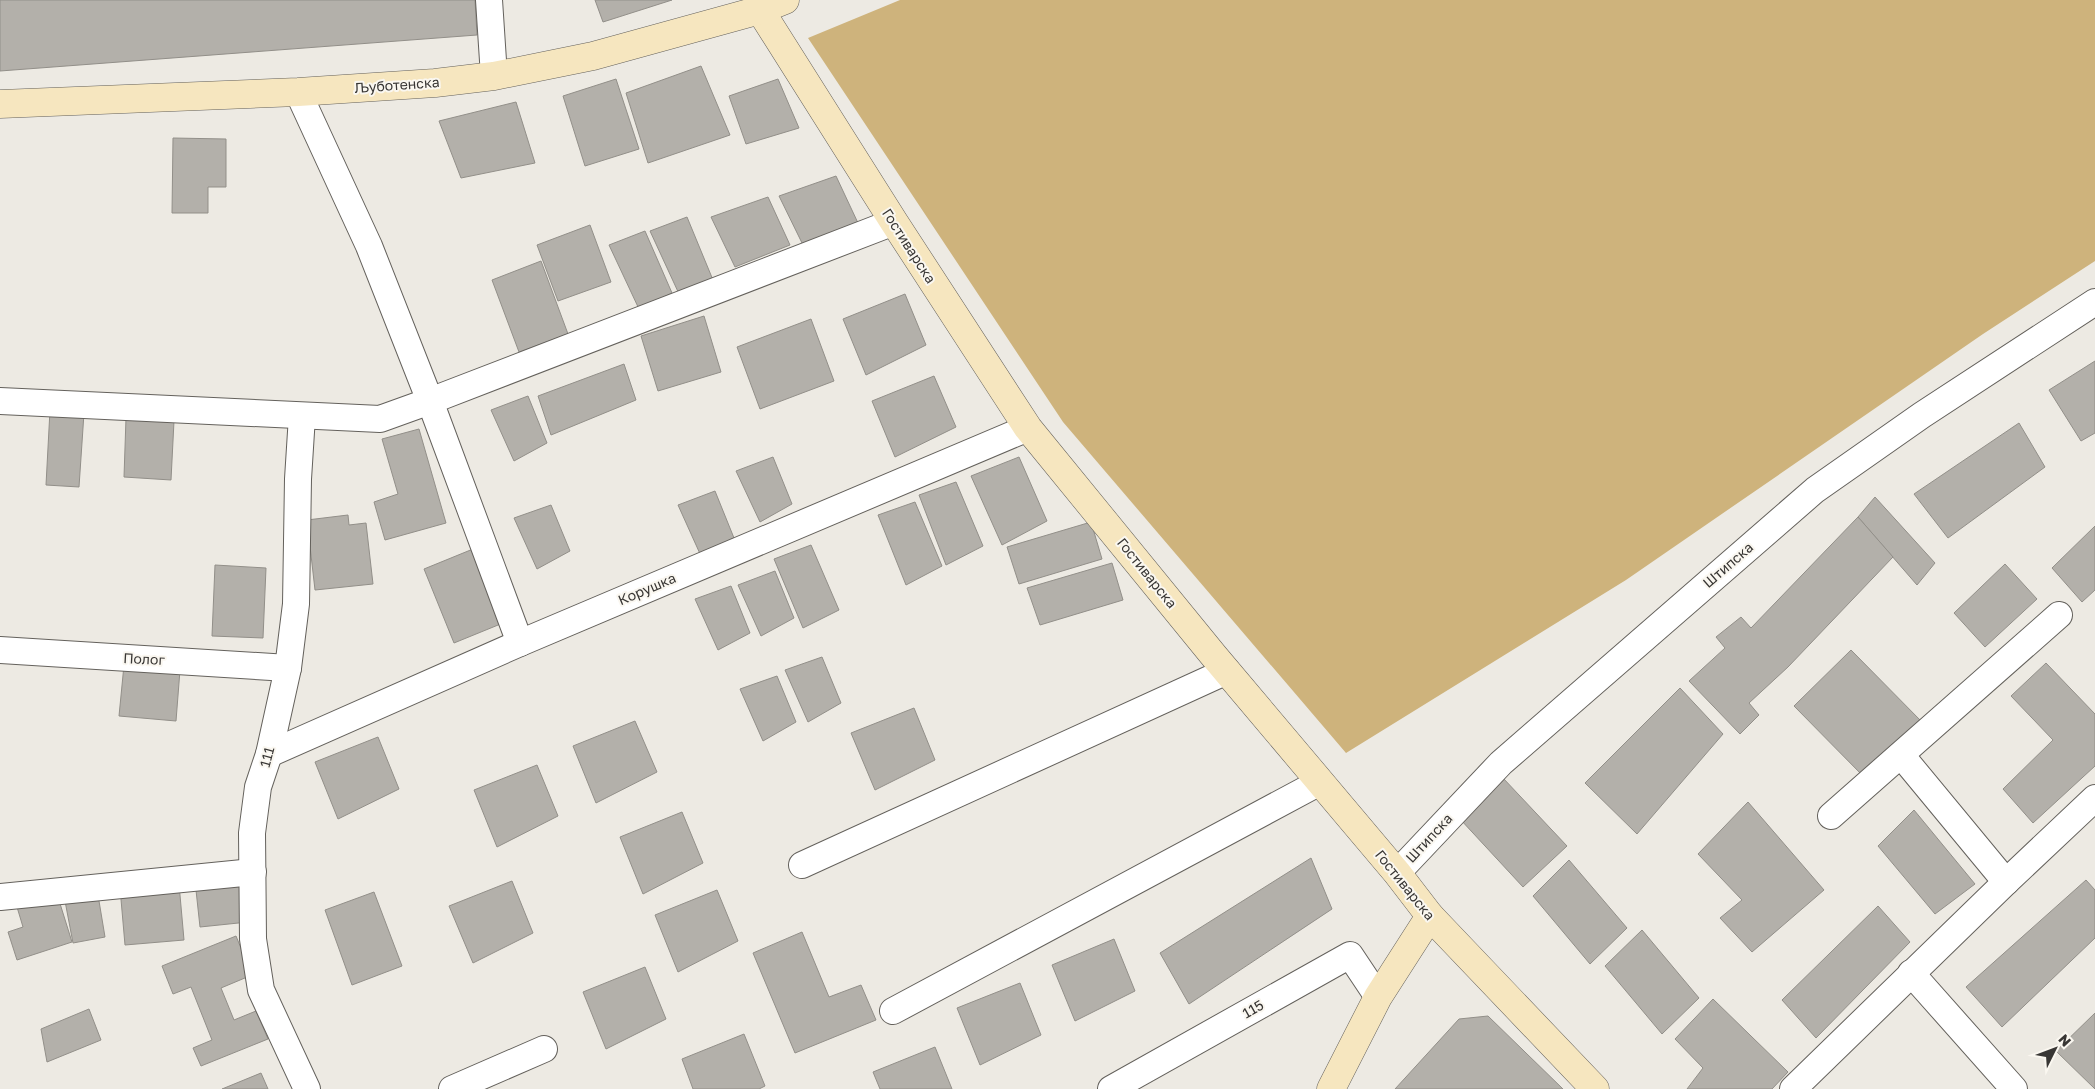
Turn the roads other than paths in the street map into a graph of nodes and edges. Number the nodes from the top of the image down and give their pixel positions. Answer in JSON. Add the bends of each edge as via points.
{"nodes":[{"id":1,"x":489,"y":0,"type":"edge"},
{"id":2,"x":772,"y":5,"type":"edge"},
{"id":3,"x":494,"y":76,"type":"junction"},
{"id":4,"x":298,"y":92,"type":"junction"},
{"id":5,"x":0,"y":104,"type":"edge"},
{"id":6,"x":894,"y":222,"type":"junction"},
{"id":7,"x":2095,"y":302,"type":"edge"},
{"id":8,"x":0,"y":401,"type":"edge"},
{"id":9,"x":430,"y":401,"type":"junction"},
{"id":10,"x":302,"y":416,"type":"junction"},
{"id":11,"x":1028,"y":428,"type":"junction"},
{"id":12,"x":2059,"y":615,"type":"dead end"},
{"id":13,"x":520,"y":643,"type":"junction"},
{"id":14,"x":0,"y":650,"type":"edge"},
{"id":15,"x":288,"y":668,"type":"junction"},
{"id":16,"x":1227,"y":671,"type":"junction"},
{"id":17,"x":269,"y":754,"type":"junction"},
{"id":18,"x":1900,"y":755,"type":"junction"},
{"id":19,"x":1320,"y":782,"type":"junction"},
{"id":20,"x":2095,"y":798,"type":"edge"},
{"id":21,"x":1831,"y":816,"type":"dead end"},
{"id":22,"x":802,"y":865,"type":"dead end"},
{"id":23,"x":253,"y":872,"type":"junction"},
{"id":24,"x":1397,"y":873,"type":"junction"},
{"id":25,"x":2006,"y":882,"type":"junction"},
{"id":26,"x":0,"y":897,"type":"edge"},
{"id":27,"x":1430,"y":916,"type":"junction"},
{"id":28,"x":1911,"y":973,"type":"junction"},
{"id":29,"x":1378,"y":997,"type":"junction"},
{"id":30,"x":893,"y":1011,"type":"dead end"},
{"id":31,"x":544,"y":1049,"type":"dead end"},
{"id":32,"x":307,"y":1089,"type":"edge"},
{"id":33,"x":452,"y":1089,"type":"edge"},
{"id":34,"x":1111,"y":1089,"type":"edge"},
{"id":35,"x":1331,"y":1089,"type":"edge"},
{"id":36,"x":1595,"y":1089,"type":"edge"},
{"id":37,"x":1794,"y":1089,"type":"edge"},
{"id":38,"x":2014,"y":1089,"type":"edge"}],
"edges":[{"from":1,"to":3,"type":"street"},
{"from":2,"to":3,"type":"street","name":"Љуботенска","via":[[593,56]]},
{"from":2,"to":6,"type":"street","name":"Гостиварска"},
{"from":3,"to":4,"type":"street","name":"Љуботенска"},
{"from":4,"to":5,"type":"street","name":"Љуботенска"},
{"from":4,"to":9,"type":"street","via":[[369,246]]},
{"from":6,"to":9,"type":"street"},
{"from":6,"to":11,"type":"street","name":"Гостиварска"},
{"from":7,"to":24,"type":"street","name":"Штипска","via":[[1815,490],[1501,762]]},
{"from":8,"to":10,"type":"street"},
{"from":9,"to":10,"type":"street","via":[[380,419]]},
{"from":9,"to":13,"type":"street"},
{"from":10,"to":15,"type":"street","name":"111","via":[[296,604]]},
{"from":11,"to":13,"type":"street","name":"Корушка"},
{"from":11,"to":16,"type":"street","name":"Гостиварска"},
{"from":12,"to":18,"type":"street"},
{"from":13,"to":17,"type":"street","name":"Корушка"},
{"from":14,"to":15,"type":"street","name":"Полог"},
{"from":15,"to":17,"type":"street","name":"111"},
{"from":16,"to":19,"type":"street","name":"Гостиварска"},
{"from":16,"to":22,"type":"street"},
{"from":17,"to":23,"type":"street","name":"111","via":[[258,787],[252,833]]},
{"from":18,"to":21,"type":"street"},
{"from":18,"to":25,"type":"street"},
{"from":19,"to":24,"type":"street","name":"Гостиварска"},
{"from":19,"to":30,"type":"street"},
{"from":20,"to":25,"type":"street"},
{"from":23,"to":26,"type":"street"},
{"from":23,"to":32,"type":"street","name":"111","via":[[253,939],[261,990]]},
{"from":24,"to":27,"type":"street","name":"Гостиварска"},
{"from":25,"to":28,"type":"street"},
{"from":27,"to":29,"type":"street"},
{"from":27,"to":36,"type":"street","name":"Гостиварска"},
{"from":28,"to":37,"type":"street"},
{"from":28,"to":38,"type":"street"},
{"from":29,"to":34,"type":"street","name":"115","via":[[1350,955]]},
{"from":29,"to":35,"type":"street"},
{"from":31,"to":33,"type":"street"}]}
